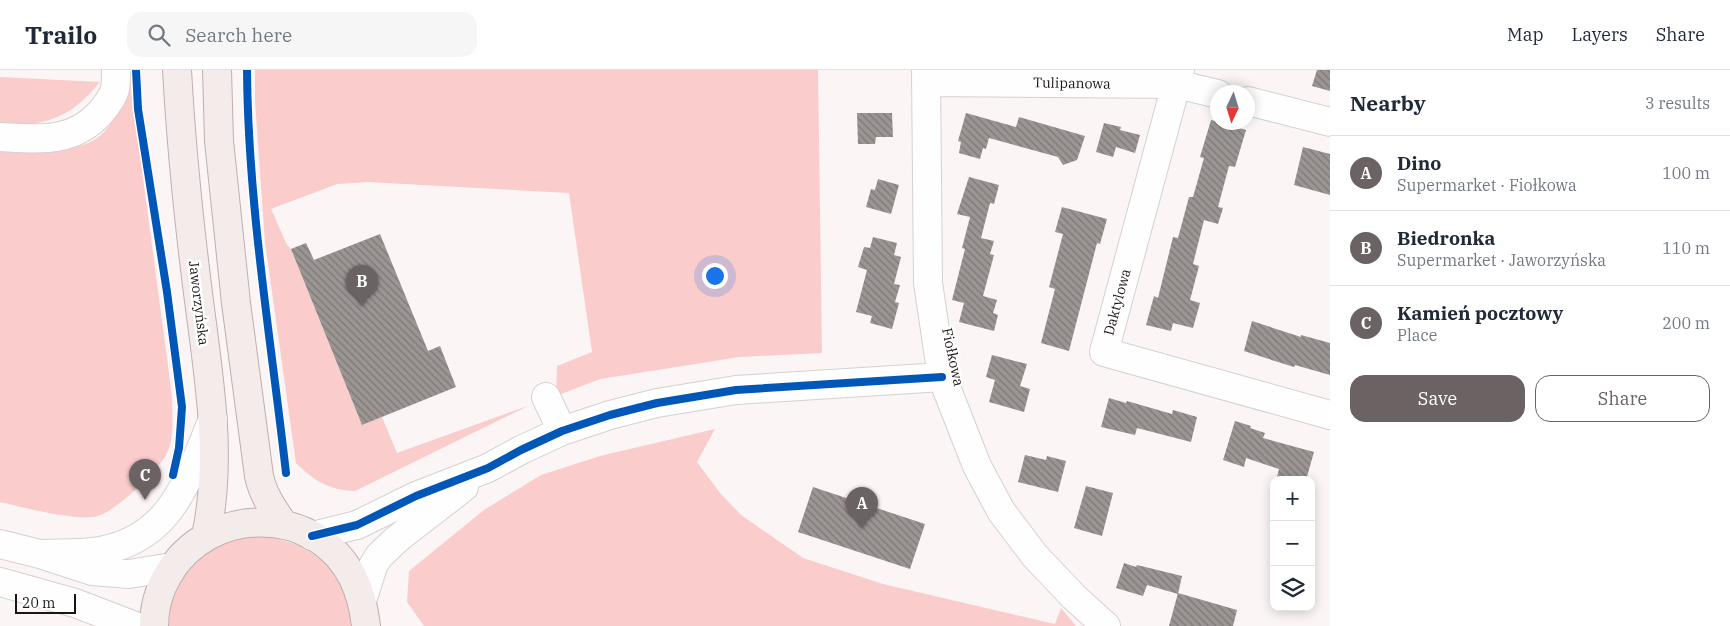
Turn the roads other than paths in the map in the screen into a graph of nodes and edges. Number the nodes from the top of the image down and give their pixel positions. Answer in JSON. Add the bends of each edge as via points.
{"nodes":[{"id":1,"x":116,"y":70,"type":"edge"},
{"id":2,"x":177,"y":70,"type":"edge"},
{"id":3,"x":217,"y":70,"type":"edge"},
{"id":4,"x":926,"y":76,"type":"edge"},
{"id":5,"x":1178,"y":77,"type":"edge"},
{"id":6,"x":1210,"y":91,"type":"edge"},
{"id":7,"x":1255,"y":103,"type":"edge"},
{"id":8,"x":1330,"y":122,"type":"edge"},
{"id":9,"x":0,"y":137,"type":"edge"},
{"id":10,"x":942,"y":377,"type":"junction"},
{"id":11,"x":546,"y":397,"type":"dead end"},
{"id":12,"x":1330,"y":415,"type":"edge"},
{"id":13,"x":213,"y":419,"type":"junction"},
{"id":14,"x":562,"y":431,"type":"junction"},
{"id":15,"x":488,"y":468,"type":"junction"},
{"id":16,"x":284,"y":525,"type":"junction"},
{"id":17,"x":206,"y":536,"type":"junction"},
{"id":18,"x":312,"y":536,"type":"junction"},
{"id":19,"x":0,"y":544,"type":"edge"},
{"id":20,"x":40,"y":554,"type":"junction"},
{"id":21,"x":172,"y":567,"type":"junction"},
{"id":22,"x":0,"y":582,"type":"edge"},
{"id":23,"x":364,"y":613,"type":"edge"},
{"id":24,"x":134,"y":626,"type":"edge"},
{"id":25,"x":154,"y":626,"type":"edge"},
{"id":26,"x":1106,"y":626,"type":"edge"}],
"edges":[{"from":1,"to":9,"type":"street","via":[[114,90],[105,107],[80,130],[66,136]]},
{"from":2,"to":13,"type":"main road","name":"Jaworzyńska","via":[[190,236]]},
{"from":3,"to":16,"type":"main road","via":[[219,141],[259,476],[268,502]]},
{"from":4,"to":5,"type":"street","name":"Tulipanowa"},
{"from":4,"to":10,"type":"street","name":"Fiołkowa","via":[[928,283]]},
{"from":5,"to":6,"type":"street","name":"Tulipanowa"},
{"from":5,"to":12,"type":"street","name":"Daktylowa","via":[[1104,352]]},
{"from":7,"to":8,"type":"street"},
{"from":10,"to":14,"type":"street","via":[[736,390],[657,403]]},
{"from":10,"to":26,"type":"street","name":"Fiołkowa","via":[[977,466],[1001,511],[1035,556]]},
{"from":11,"to":14,"type":"street"},
{"from":13,"to":17,"type":"main road","name":"Jaworzyńska","via":[[214,491]]},
{"from":13,"to":20,"type":"street","via":[[182,493],[150,529],[111,549]]},
{"from":14,"to":15,"type":"street"},
{"from":15,"to":18,"type":"street","via":[[344,529]]},
{"from":15,"to":23,"type":"street","via":[[379,556]]},
{"from":16,"to":17,"type":"main road","via":[[248,522]]},
{"from":16,"to":18,"type":"main road"},
{"from":17,"to":21,"type":"main road"},
{"from":18,"to":23,"type":"main road","via":[[343,562],[353,577]]},
{"from":19,"to":20,"type":"street"},
{"from":20,"to":21,"type":"street","via":[[109,574]]},
{"from":21,"to":25,"type":"main road","via":[[157,603]]},
{"from":22,"to":24,"type":"street","via":[[75,603]]}]}
